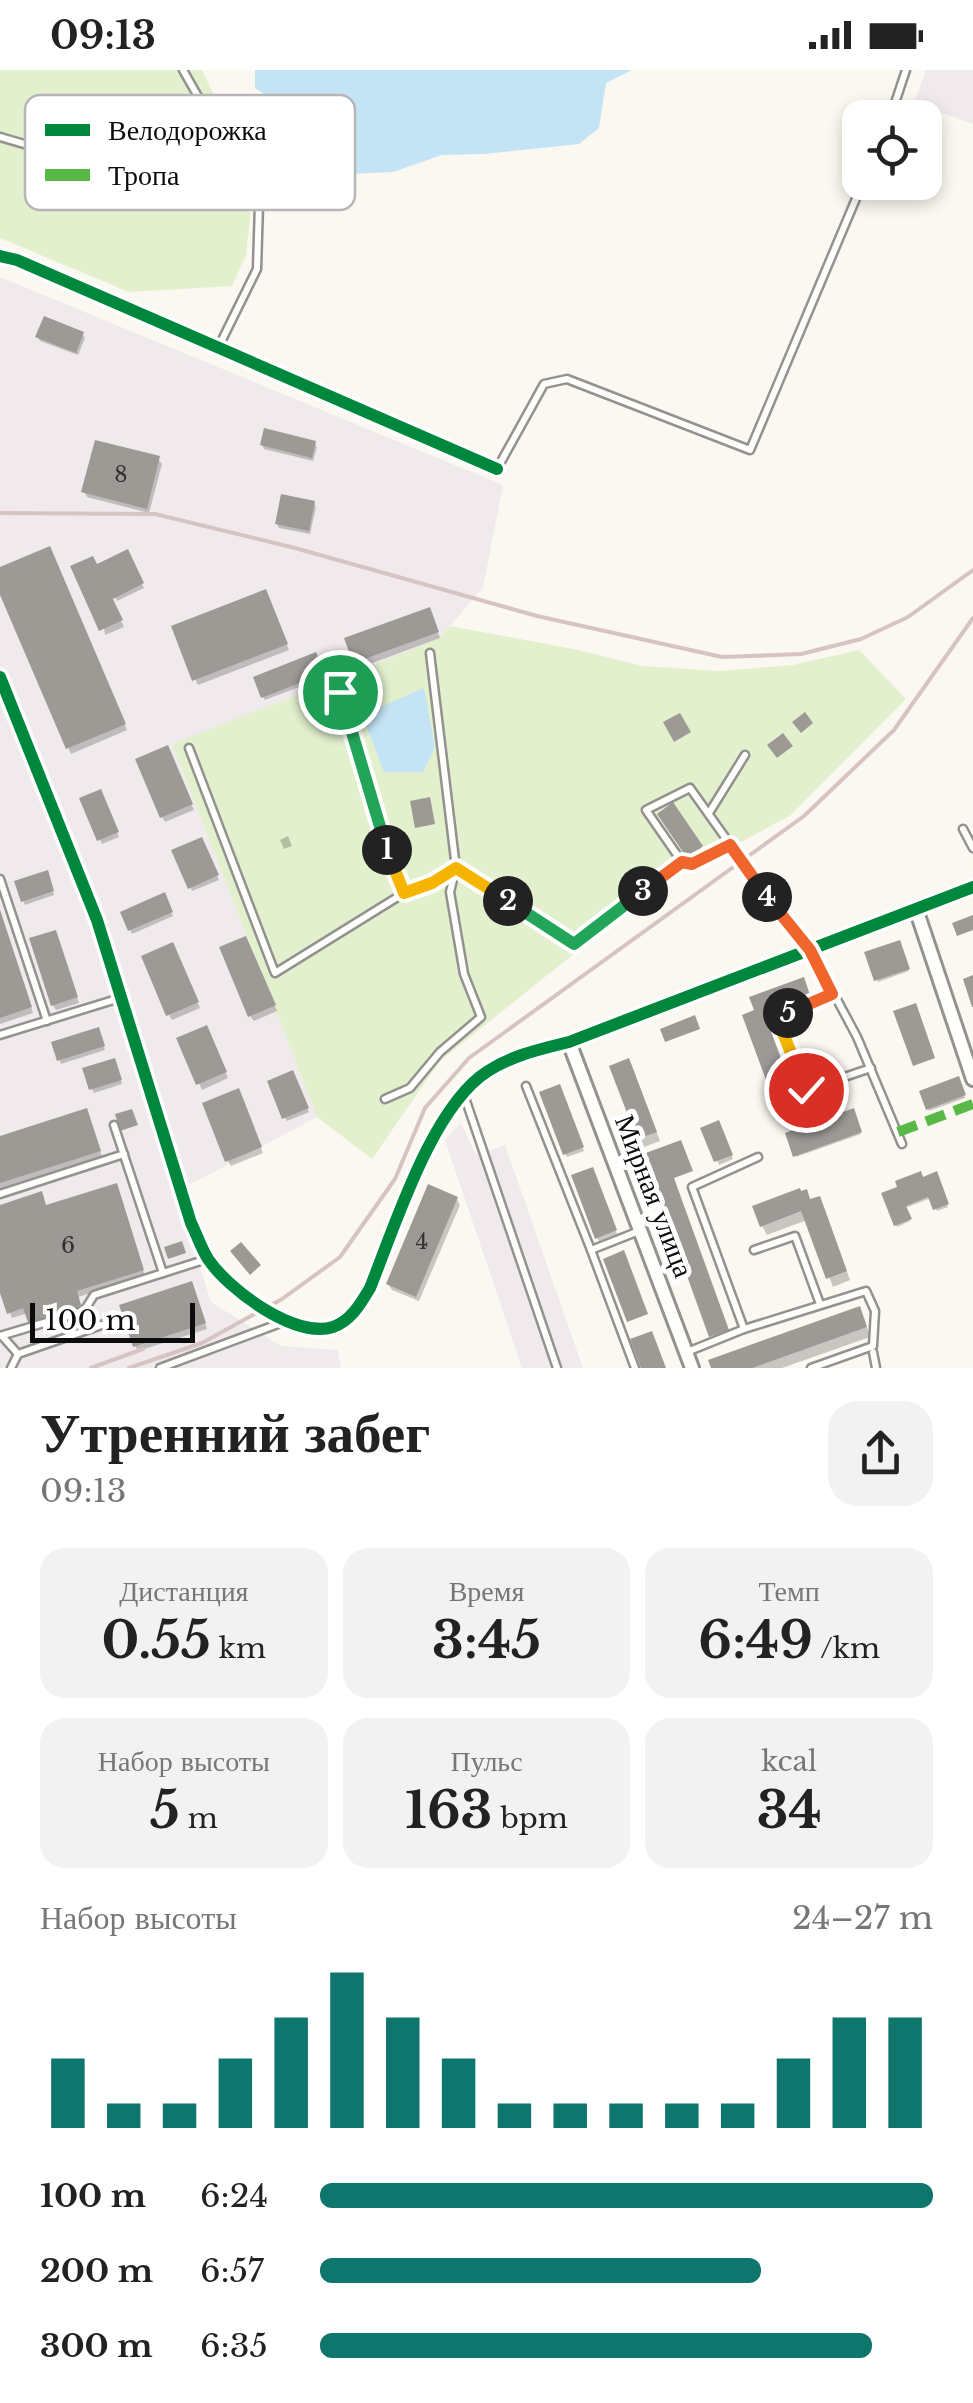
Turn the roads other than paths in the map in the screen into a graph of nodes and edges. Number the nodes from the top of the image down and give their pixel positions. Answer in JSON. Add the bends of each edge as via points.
{"nodes":[{"id":1,"x":182,"y":70,"type":"edge"},
{"id":2,"x":906,"y":70,"type":"edge"},
{"id":3,"x":196,"y":95,"type":"edge"},
{"id":4,"x":896,"y":100,"type":"edge"},
{"id":5,"x":0,"y":137,"type":"edge"},
{"id":6,"x":25,"y":144,"type":"edge"},
{"id":7,"x":855,"y":200,"type":"edge"},
{"id":8,"x":259,"y":210,"type":"edge"},
{"id":9,"x":0,"y":256,"type":"edge"},
{"id":10,"x":218,"y":347,"type":"junction"},
{"id":11,"x":496,"y":469,"type":"joint"},
{"id":12,"x":430,"y":653,"type":"dead end"},
{"id":13,"x":0,"y":677,"type":"edge"},
{"id":14,"x":340,"y":692,"type":"dead end"},
{"id":15,"x":189,"y":748,"type":"dead end"},
{"id":16,"x":745,"y":754,"type":"dead end"},
{"id":17,"x":708,"y":814,"type":"junction"},
{"id":18,"x":963,"y":829,"type":"dead end"},
{"id":19,"x":730,"y":845,"type":"junction"},
{"id":20,"x":973,"y":848,"type":"edge"},
{"id":21,"x":682,"y":862,"type":"junction"},
{"id":22,"x":456,"y":868,"type":"junction"},
{"id":23,"x":0,"y":879,"type":"edge"},
{"id":24,"x":973,"y":887,"type":"edge"},
{"id":25,"x":404,"y":893,"type":"junction"},
{"id":26,"x":916,"y":908,"type":"junction"},
{"id":27,"x":810,"y":950,"type":"junction"},
{"id":28,"x":832,"y":994,"type":"junction"},
{"id":29,"x":121,"y":998,"type":"junction"},
{"id":30,"x":47,"y":1021,"type":"junction"},
{"id":31,"x":0,"y":1035,"type":"edge"},
{"id":32,"x":569,"y":1042,"type":"junction"},
{"id":33,"x":871,"y":1068,"type":"junction"},
{"id":34,"x":973,"y":1079,"type":"edge"},
{"id":35,"x":526,"y":1086,"type":"dead end"},
{"id":36,"x":463,"y":1093,"type":"junction"},
{"id":37,"x":384,"y":1099,"type":"dead end"},
{"id":38,"x":114,"y":1125,"type":"dead end"},
{"id":39,"x":902,"y":1144,"type":"dead end"},
{"id":40,"x":124,"y":1154,"type":"junction"},
{"id":41,"x":758,"y":1158,"type":"dead end"},
{"id":42,"x":0,"y":1194,"type":"edge"},
{"id":43,"x":641,"y":1231,"type":"junction"},
{"id":44,"x":591,"y":1250,"type":"junction"},
{"id":45,"x":754,"y":1250,"type":"dead end"},
{"id":46,"x":208,"y":1259,"type":"junction"},
{"id":47,"x":163,"y":1273,"type":"junction"},
{"id":48,"x":820,"y":1304,"type":"junction"},
{"id":49,"x":116,"y":1320,"type":"dead end"},
{"id":50,"x":287,"y":1321,"type":"junction"},
{"id":51,"x":744,"y":1329,"type":"junction"},
{"id":52,"x":0,"y":1334,"type":"edge"},
{"id":53,"x":873,"y":1352,"type":"dead end"},
{"id":54,"x":686,"y":1353,"type":"junction"},
{"id":55,"x":18,"y":1354,"type":"junction"},
{"id":56,"x":12,"y":1368,"type":"edge"},
{"id":57,"x":160,"y":1368,"type":"edge"},
{"id":58,"x":557,"y":1368,"type":"edge"},
{"id":59,"x":635,"y":1368,"type":"edge"},
{"id":60,"x":692,"y":1368,"type":"edge"},
{"id":61,"x":811,"y":1368,"type":"edge"},
{"id":62,"x":876,"y":1368,"type":"edge"}],
"edges":[{"from":1,"to":3,"type":"lane"},
{"from":2,"to":4,"type":"lane"},
{"from":5,"to":6,"type":"lane"},
{"from":7,"to":11,"type":"lane","via":[[750,450],[567,379],[544,384]]},
{"from":8,"to":10,"type":"lane","via":[[257,269]]},
{"from":9,"to":10,"type":"street"},
{"from":10,"to":11,"type":"street"},
{"from":12,"to":22,"type":"lane"},
{"from":13,"to":29,"type":"street","via":[[98,920]]},
{"from":14,"to":25,"type":"lane"},
{"from":15,"to":25,"type":"lane","via":[[275,973]]},
{"from":16,"to":17,"type":"lane"},
{"from":17,"to":19,"type":"lane"},
{"from":17,"to":21,"type":"lane","via":[[690,788],[646,810]]},
{"from":18,"to":20,"type":"lane"},
{"from":19,"to":21,"type":"lane","via":[[692,864]]},
{"from":19,"to":27,"type":"lane"},
{"from":21,"to":22,"type":"lane","via":[[574,944]]},
{"from":22,"to":25,"type":"lane"},
{"from":22,"to":37,"type":"lane","via":[[450,892],[464,974],[481,1017],[410,1088]]},
{"from":23,"to":30,"type":"lane"},
{"from":24,"to":26,"type":"street"},
{"from":26,"to":27,"type":"street"},
{"from":26,"to":34,"type":"street"},
{"from":27,"to":28,"type":"lane"},
{"from":27,"to":32,"type":"street"},
{"from":28,"to":33,"type":"lane"},
{"from":28,"to":33,"type":"lane","via":[[777,1018],[806,1090]]},
{"from":29,"to":30,"type":"lane"},
{"from":29,"to":46,"type":"street","via":[[191,1224]]},
{"from":30,"to":31,"type":"lane"},
{"from":32,"to":36,"type":"street","via":[[514,1057]]},
{"from":32,"to":43,"type":"street","name":"Мирная улица"},
{"from":33,"to":39,"type":"lane"},
{"from":35,"to":44,"type":"lane"},
{"from":36,"to":50,"type":"street","via":[[435,1134],[360,1305],[331,1328]]},
{"from":36,"to":58,"type":"lane"},
{"from":38,"to":40,"type":"lane"},
{"from":40,"to":42,"type":"lane"},
{"from":40,"to":47,"type":"lane"},
{"from":41,"to":51,"type":"lane","via":[[692,1187]]},
{"from":43,"to":44,"type":"lane"},
{"from":43,"to":54,"type":"street","name":"Мирная улица"},
{"from":44,"to":59,"type":"lane"},
{"from":45,"to":48,"type":"lane","via":[[795,1236]]},
{"from":46,"to":47,"type":"lane"},
{"from":46,"to":50,"type":"street","via":[[235,1288]]},
{"from":47,"to":52,"type":"lane","via":[[94,1295],[84,1311]]},
{"from":48,"to":51,"type":"lane"},
{"from":48,"to":61,"type":"lane","via":[[866,1291],[875,1311],[873,1346]]},
{"from":49,"to":55,"type":"lane"},
{"from":50,"to":57,"type":"lane"},
{"from":51,"to":54,"type":"lane"},
{"from":52,"to":55,"type":"lane"},
{"from":53,"to":62,"type":"lane"},
{"from":54,"to":60,"type":"street","name":"Мирная улица"},
{"from":55,"to":56,"type":"lane"}]}
